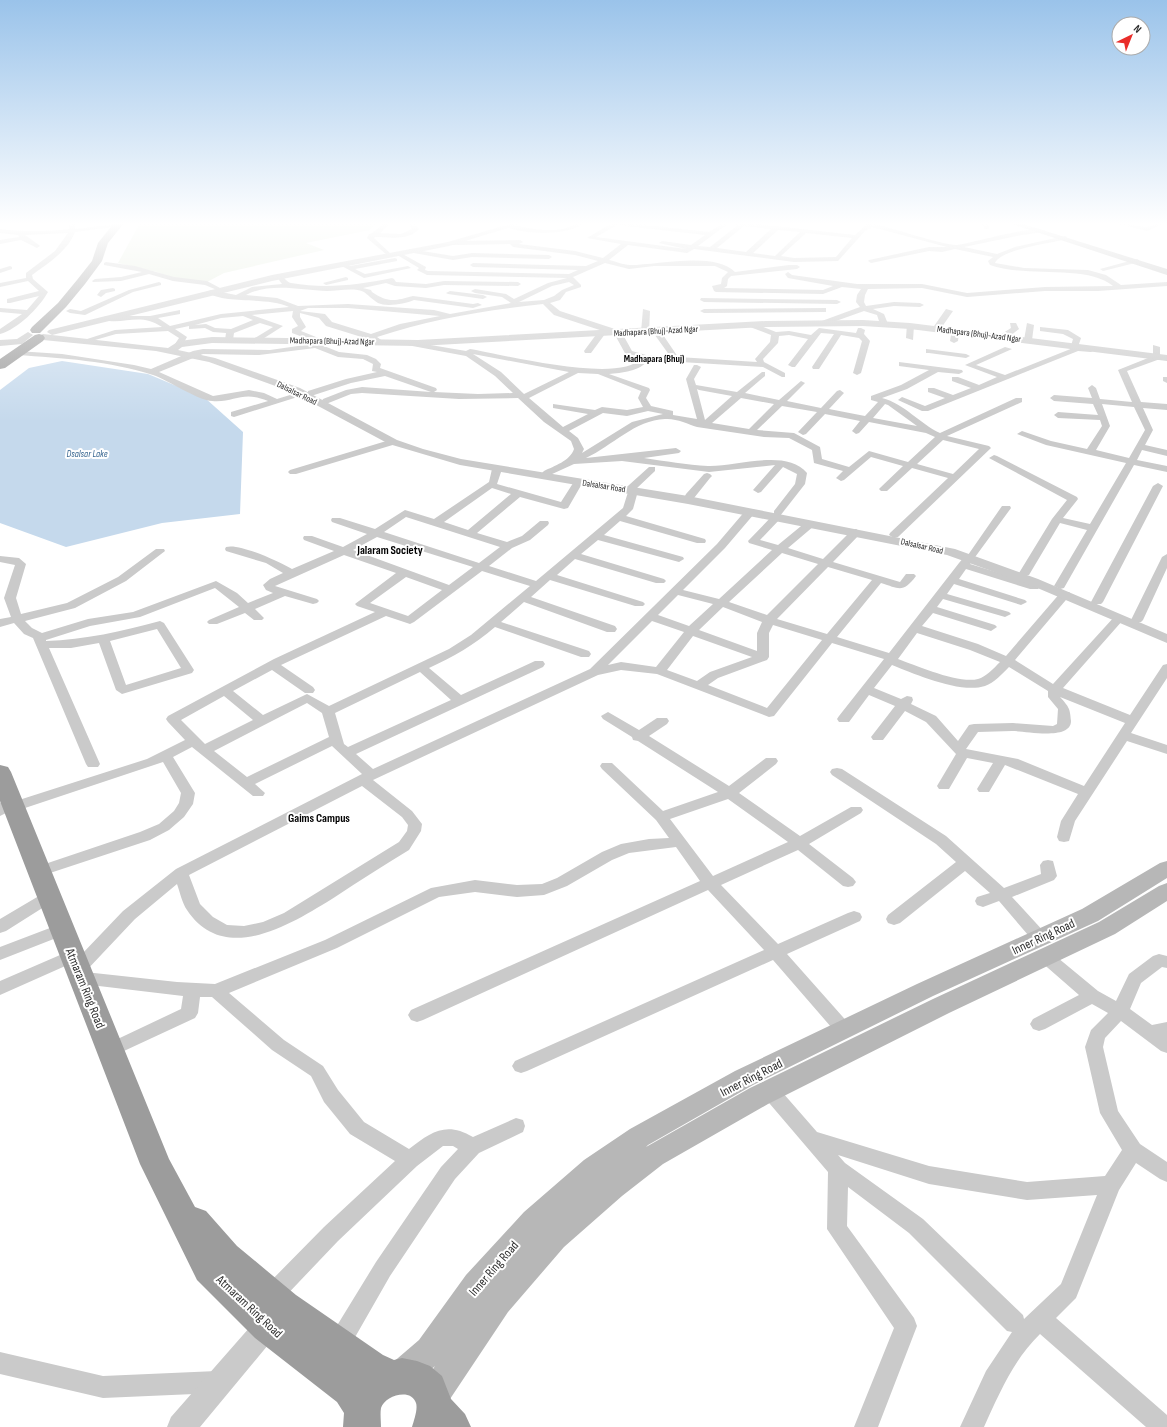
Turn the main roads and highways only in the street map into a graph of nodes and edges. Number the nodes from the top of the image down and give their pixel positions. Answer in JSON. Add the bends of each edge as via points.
{"nodes":[{"id":1,"x":75,"y":290,"type":"edge"},
{"id":2,"x":42,"y":334,"type":"junction"},
{"id":3,"x":0,"y":360,"type":"edge"},
{"id":4,"x":0,"y":366,"type":"edge"},
{"id":5,"x":1,"y":776,"type":"edge"},
{"id":6,"x":9,"y":806,"type":"edge"},
{"id":7,"x":1167,"y":868,"type":"edge"},
{"id":8,"x":1167,"y":891,"type":"edge"},
{"id":9,"x":1043,"y":947,"type":"junction"},
{"id":10,"x":176,"y":1203,"type":"junction"},
{"id":11,"x":397,"y":1376,"type":"junction"},
{"id":12,"x":438,"y":1415,"type":"edge"},
{"id":13,"x":362,"y":1418,"type":"edge"}],
"edges":[{"from":1,"to":2,"type":"highway"},
{"from":2,"to":3,"type":"highway"},
{"from":2,"to":4,"type":"highway"},
{"from":5,"to":6,"type":"highway","name":"Atmaram Ring Road"},
{"from":6,"to":10,"type":"highway","name":"Atmaram Ring Road","via":[[63,929],[156,1164]]},
{"from":7,"to":9,"type":"main road","name":"Inner Ring Road"},
{"from":8,"to":9,"type":"main road","name":"Inner Ring Road","via":[[1107,928]]},
{"from":9,"to":11,"type":"main road","name":"Inner Ring Road","via":[[925,990],[744,1078],[639,1137],[594,1169],[534,1221],[476,1285],[430,1351]]},
{"from":9,"to":12,"type":"main road","name":"Inner Ring Road","via":[[941,1006],[770,1091],[654,1156],[612,1187],[554,1238],[498,1302]]},
{"from":10,"to":11,"type":"highway","name":"Atmaram Ring Road","via":[[225,1257],[271,1296],[370,1368]]},
{"from":10,"to":13,"type":"highway","name":"Atmaram Ring Road","via":[[209,1268],[267,1326],[350,1389]]},
{"from":11,"to":12,"type":"highway","name":"Atmaram Ring Road","via":[[412,1376],[421,1381],[428,1388]]},
{"from":11,"to":13,"type":"highway","via":[[381,1382],[373,1389]]}]}
